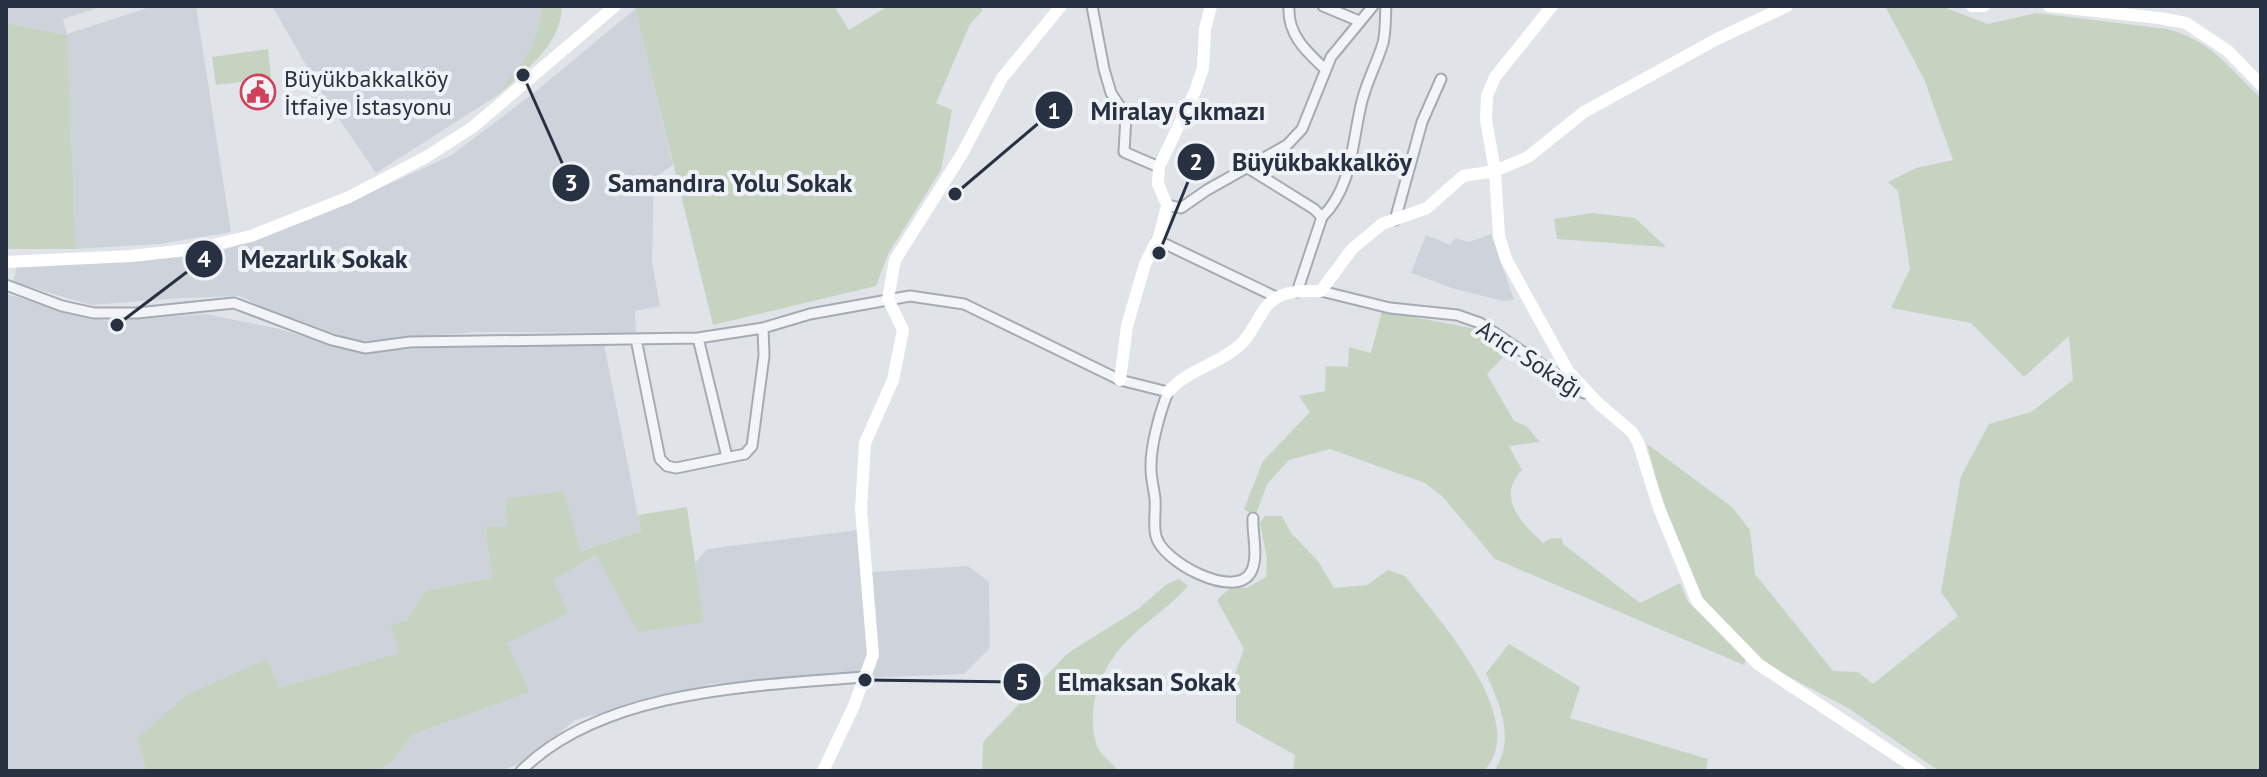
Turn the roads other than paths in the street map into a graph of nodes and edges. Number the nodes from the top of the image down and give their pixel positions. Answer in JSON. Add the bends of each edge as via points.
{"nodes":[{"id":1,"x":615,"y":6,"type":"edge"},
{"id":2,"x":1061,"y":6,"type":"edge"},
{"id":3,"x":1092,"y":6,"type":"edge"},
{"id":4,"x":1211,"y":6,"type":"edge"},
{"id":5,"x":1289,"y":6,"type":"edge"},
{"id":6,"x":1323,"y":6,"type":"edge"},
{"id":7,"x":1373,"y":6,"type":"edge"},
{"id":8,"x":1386,"y":6,"type":"edge"},
{"id":9,"x":1552,"y":6,"type":"edge"},
{"id":10,"x":1787,"y":6,"type":"edge"},
{"id":11,"x":1972,"y":6,"type":"edge"},
{"id":12,"x":1984,"y":6,"type":"edge"},
{"id":13,"x":2049,"y":6,"type":"edge"},
{"id":14,"x":1359,"y":21,"type":"junction"},
{"id":15,"x":1326,"y":70,"type":"junction"},
{"id":16,"x":1441,"y":79,"type":"dead end"},
{"id":17,"x":2261,"y":85,"type":"edge"},
{"id":18,"x":1159,"y":167,"type":"junction"},
{"id":19,"x":1248,"y":168,"type":"junction"},
{"id":20,"x":1495,"y":171,"type":"junction"},
{"id":21,"x":1167,"y":205,"type":"junction"},
{"id":22,"x":1322,"y":217,"type":"junction"},
{"id":23,"x":1395,"y":220,"type":"junction"},
{"id":24,"x":1157,"y":240,"type":"junction"},
{"id":25,"x":6,"y":262,"type":"edge"},
{"id":26,"x":6,"y":285,"type":"edge"},
{"id":27,"x":1321,"y":291,"type":"junction"},
{"id":28,"x":1297,"y":292,"type":"junction"},
{"id":29,"x":1276,"y":297,"type":"junction"},
{"id":30,"x":888,"y":299,"type":"junction"},
{"id":31,"x":763,"y":328,"type":"junction"},
{"id":32,"x":698,"y":338,"type":"junction"},
{"id":33,"x":636,"y":339,"type":"junction"},
{"id":34,"x":1120,"y":380,"type":"junction"},
{"id":35,"x":1168,"y":392,"type":"junction"},
{"id":36,"x":1598,"y":403,"type":"junction"},
{"id":37,"x":727,"y":457,"type":"junction"},
{"id":38,"x":1253,"y":518,"type":"dead end"},
{"id":39,"x":864,"y":677,"type":"junction"},
{"id":40,"x":521,"y":771,"type":"edge"},
{"id":41,"x":823,"y":771,"type":"edge"},
{"id":42,"x":1920,"y":771,"type":"edge"}],
"edges":[{"from":1,"to":25,"type":"main road","via":[[473,127],[349,197],[251,236],[195,249]]},
{"from":2,"to":30,"type":"main road","via":[[1002,78],[962,154],[895,260]]},
{"from":3,"to":18,"type":"street","via":[[1111,93],[1126,116],[1124,152]]},
{"from":4,"to":18,"type":"main road","via":[[1203,68]]},
{"from":5,"to":15,"type":"street","via":[[1292,30]]},
{"from":6,"to":14,"type":"street"},
{"from":7,"to":14,"type":"street"},
{"from":8,"to":22,"type":"street","via":[[1384,37],[1362,99],[1352,157]]},
{"from":9,"to":20,"type":"main road","via":[[1495,77],[1487,96]]},
{"from":10,"to":20,"type":"main road","via":[[1584,112],[1528,157]]},
{"from":11,"to":12,"type":"main road"},
{"from":13,"to":17,"type":"main road","via":[[2186,23],[2228,51]]},
{"from":14,"to":15,"type":"street"},
{"from":15,"to":19,"type":"street","via":[[1302,129],[1287,145]]},
{"from":16,"to":23,"type":"street","via":[[1422,122]]},
{"from":18,"to":21,"type":"main road","via":[[1158,184]]},
{"from":19,"to":21,"type":"street","via":[[1181,208]]},
{"from":19,"to":22,"type":"street"},
{"from":20,"to":23,"type":"main road","via":[[1463,176],[1427,208]]},
{"from":20,"to":36,"type":"main road","via":[[1499,236],[1506,259],[1568,371]]},
{"from":21,"to":24,"type":"main road"},
{"from":22,"to":28,"type":"street"},
{"from":23,"to":27,"type":"main road","via":[[1352,249]]},
{"from":24,"to":29,"type":"street"},
{"from":24,"to":34,"type":"main road","via":[[1127,326]]},
{"from":26,"to":33,"type":"street","via":[[94,313],[234,303],[365,348],[410,342]]},
{"from":27,"to":28,"type":"main road"},
{"from":27,"to":36,"type":"street","name":"Arıcı Sokağı","via":[[1480,323]]},
{"from":28,"to":29,"type":"main road"},
{"from":29,"to":35,"type":"main road","via":[[1242,344],[1180,379]]},
{"from":30,"to":31,"type":"street"},
{"from":30,"to":34,"type":"street","via":[[910,296],[964,304]]},
{"from":30,"to":39,"type":"main road","via":[[903,330],[893,380],[865,443],[861,509],[873,655]]},
{"from":31,"to":32,"type":"street"},
{"from":31,"to":37,"type":"street","via":[[753,443],[745,454]]},
{"from":32,"to":33,"type":"street"},
{"from":32,"to":37,"type":"street"},
{"from":33,"to":37,"type":"street","via":[[663,463],[676,468]]},
{"from":34,"to":35,"type":"street"},
{"from":35,"to":38,"type":"street","via":[[1150,468],[1156,538],[1171,558],[1200,575],[1240,581],[1254,563]]},
{"from":36,"to":42,"type":"main road","via":[[1638,442],[1697,601],[1758,664]]},
{"from":39,"to":40,"type":"street","via":[[733,690],[649,706],[573,733]]},
{"from":39,"to":41,"type":"main road"}]}
